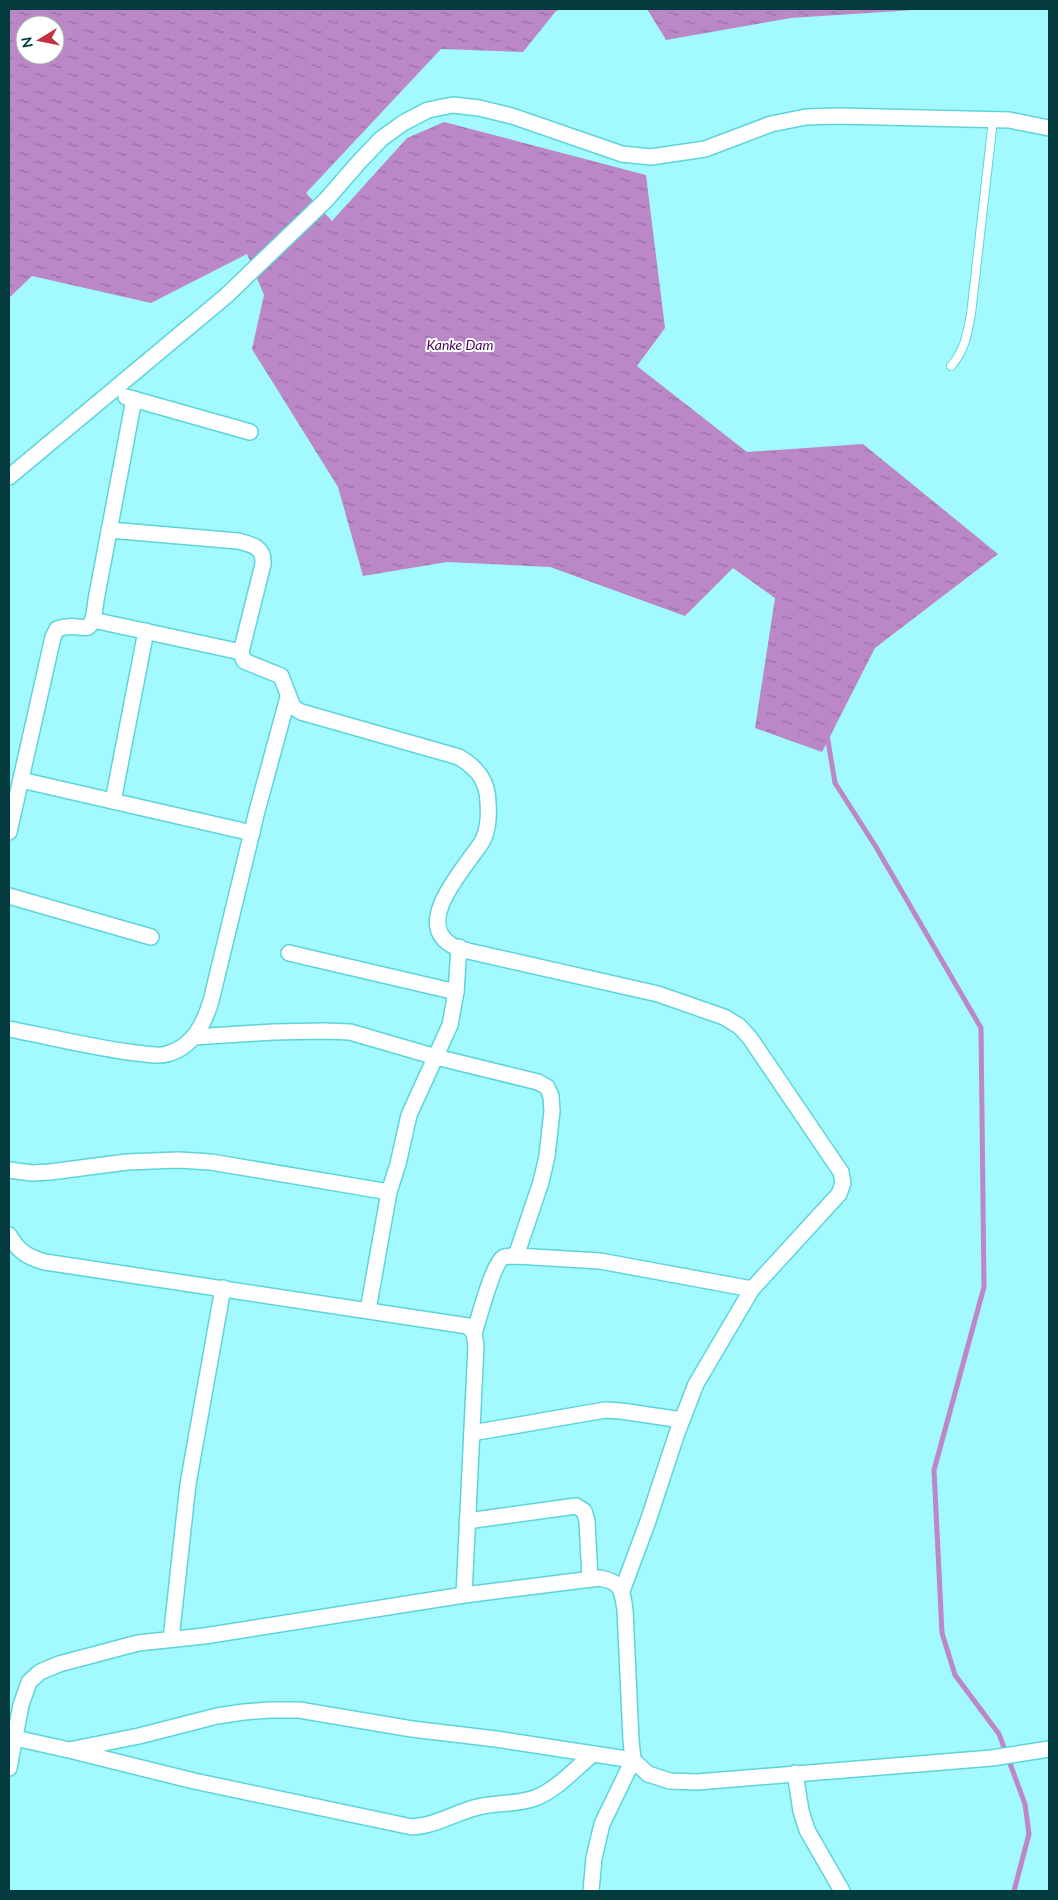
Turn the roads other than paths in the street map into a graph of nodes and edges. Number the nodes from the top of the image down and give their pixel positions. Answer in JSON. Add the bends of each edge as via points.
{"nodes":[{"id":1,"x":993,"y":120,"type":"junction"},
{"id":2,"x":1049,"y":128,"type":"edge"},
{"id":3,"x":950,"y":366,"type":"dead end"},
{"id":4,"x":110,"y":392,"type":"junction"},
{"id":5,"x":134,"y":399,"type":"junction"},
{"id":6,"x":250,"y":432,"type":"dead end"},
{"id":7,"x":9,"y":477,"type":"edge"},
{"id":8,"x":109,"y":530,"type":"junction"},
{"id":9,"x":94,"y":620,"type":"junction"},
{"id":10,"x":146,"y":631,"type":"junction"},
{"id":11,"x":241,"y":652,"type":"junction"},
{"id":12,"x":288,"y":697,"type":"junction"},
{"id":13,"x":22,"y":780,"type":"junction"},
{"id":14,"x":113,"y":801,"type":"junction"},
{"id":15,"x":9,"y":832,"type":"edge"},
{"id":16,"x":252,"y":833,"type":"junction"},
{"id":17,"x":9,"y":896,"type":"edge"},
{"id":18,"x":151,"y":937,"type":"dead end"},
{"id":19,"x":458,"y":947,"type":"junction"},
{"id":20,"x":289,"y":953,"type":"dead end"},
{"id":21,"x":456,"y":992,"type":"junction"},
{"id":22,"x":9,"y":1029,"type":"edge"},
{"id":23,"x":194,"y":1037,"type":"junction"},
{"id":24,"x":436,"y":1057,"type":"junction"},
{"id":25,"x":9,"y":1170,"type":"edge"},
{"id":26,"x":389,"y":1192,"type":"junction"},
{"id":27,"x":9,"y":1235,"type":"edge"},
{"id":28,"x":516,"y":1256,"type":"junction"},
{"id":29,"x":223,"y":1288,"type":"junction"},
{"id":30,"x":752,"y":1288,"type":"junction"},
{"id":31,"x":368,"y":1310,"type":"junction"},
{"id":32,"x":474,"y":1333,"type":"junction"},
{"id":33,"x":682,"y":1420,"type":"junction"},
{"id":34,"x":472,"y":1433,"type":"junction"},
{"id":35,"x":467,"y":1521,"type":"junction"},
{"id":36,"x":590,"y":1579,"type":"junction"},
{"id":37,"x":622,"y":1591,"type":"junction"},
{"id":38,"x":464,"y":1596,"type":"junction"},
{"id":39,"x":171,"y":1639,"type":"junction"},
{"id":40,"x":12,"y":1732,"type":"edge"},
{"id":41,"x":1049,"y":1749,"type":"edge"},
{"id":42,"x":69,"y":1750,"type":"junction"},
{"id":43,"x":593,"y":1754,"type":"junction"},
{"id":44,"x":633,"y":1760,"type":"junction"},
{"id":45,"x":9,"y":1768,"type":"edge"},
{"id":46,"x":795,"y":1773,"type":"junction"},
{"id":47,"x":590,"y":1891,"type":"edge"},
{"id":48,"x":842,"y":1891,"type":"edge"}],
"edges":[{"from":1,"to":2,"type":"street","via":[[1025,122]]},
{"from":1,"to":3,"type":"lane","via":[[971,314],[960,355]]},
{"from":1,"to":4,"type":"street","via":[[806,117],[770,124],[705,149],[651,157],[622,154],[479,108],[453,105],[428,110],[381,139],[326,200],[226,296]]},
{"from":4,"to":5,"type":"street"},
{"from":4,"to":7,"type":"street"},
{"from":5,"to":6,"type":"street"},
{"from":5,"to":8,"type":"street"},
{"from":8,"to":9,"type":"street"},
{"from":8,"to":11,"type":"street","via":[[238,541],[261,550],[262,564]]},
{"from":9,"to":10,"type":"street"},
{"from":9,"to":13,"type":"street","via":[[83,628],[64,626],[57,629],[53,637]]},
{"from":10,"to":11,"type":"street"},
{"from":10,"to":14,"type":"street"},
{"from":11,"to":12,"type":"street","via":[[244,660],[281,676]]},
{"from":12,"to":16,"type":"street"},
{"from":12,"to":19,"type":"street","via":[[293,707],[301,712],[459,757],[482,777],[488,796],[489,817],[484,838],[444,896],[439,910],[437,926],[442,936]]},
{"from":13,"to":14,"type":"street"},
{"from":13,"to":15,"type":"street"},
{"from":14,"to":16,"type":"street"},
{"from":16,"to":23,"type":"street","via":[[211,1001]]},
{"from":17,"to":18,"type":"street"},
{"from":19,"to":21,"type":"street"},
{"from":19,"to":30,"type":"street","via":[[658,994],[724,1017],[750,1038],[841,1172],[843,1183],[839,1194]]},
{"from":20,"to":21,"type":"street"},
{"from":21,"to":24,"type":"street","via":[[450,1025]]},
{"from":22,"to":23,"type":"street","via":[[121,1051],[166,1055],[180,1049]]},
{"from":23,"to":24,"type":"street","via":[[324,1030],[350,1032]]},
{"from":24,"to":26,"type":"street","via":[[409,1116]]},
{"from":24,"to":28,"type":"street","via":[[538,1082],[547,1087],[551,1096],[547,1156]]},
{"from":25,"to":26,"type":"street","via":[[41,1172],[178,1160]]},
{"from":26,"to":31,"type":"street"},
{"from":27,"to":29,"type":"street","via":[[21,1252],[30,1258]]},
{"from":28,"to":30,"type":"street","via":[[600,1261]]},
{"from":28,"to":32,"type":"street","via":[[504,1257],[498,1263]]},
{"from":29,"to":31,"type":"street"},
{"from":29,"to":39,"type":"street","via":[[188,1484]]},
{"from":30,"to":33,"type":"street","via":[[696,1384]]},
{"from":31,"to":32,"type":"street","via":[[468,1326]]},
{"from":32,"to":34,"type":"street"},
{"from":33,"to":34,"type":"street","via":[[605,1410]]},
{"from":33,"to":37,"type":"street"},
{"from":34,"to":35,"type":"street"},
{"from":35,"to":36,"type":"street","via":[[576,1506],[584,1511],[587,1521]]},
{"from":35,"to":38,"type":"street"},
{"from":36,"to":37,"type":"street","via":[[612,1580]]},
{"from":36,"to":38,"type":"street"},
{"from":37,"to":44,"type":"street"},
{"from":38,"to":39,"type":"street"},
{"from":39,"to":40,"type":"street","via":[[138,1643],[40,1672],[29,1682]]},
{"from":40,"to":42,"type":"street"},
{"from":40,"to":45,"type":"street"},
{"from":41,"to":46,"type":"street","via":[[992,1758]]},
{"from":42,"to":43,"type":"street","via":[[217,1716],[299,1710]]},
{"from":42,"to":43,"type":"street","via":[[194,1782],[412,1827],[424,1827],[474,1808],[536,1798]]},
{"from":43,"to":44,"type":"street"},
{"from":44,"to":46,"type":"street","via":[[648,1774],[670,1781],[697,1782]]},
{"from":44,"to":47,"type":"street","via":[[602,1824]]},
{"from":46,"to":48,"type":"street","via":[[807,1830]]}]}
